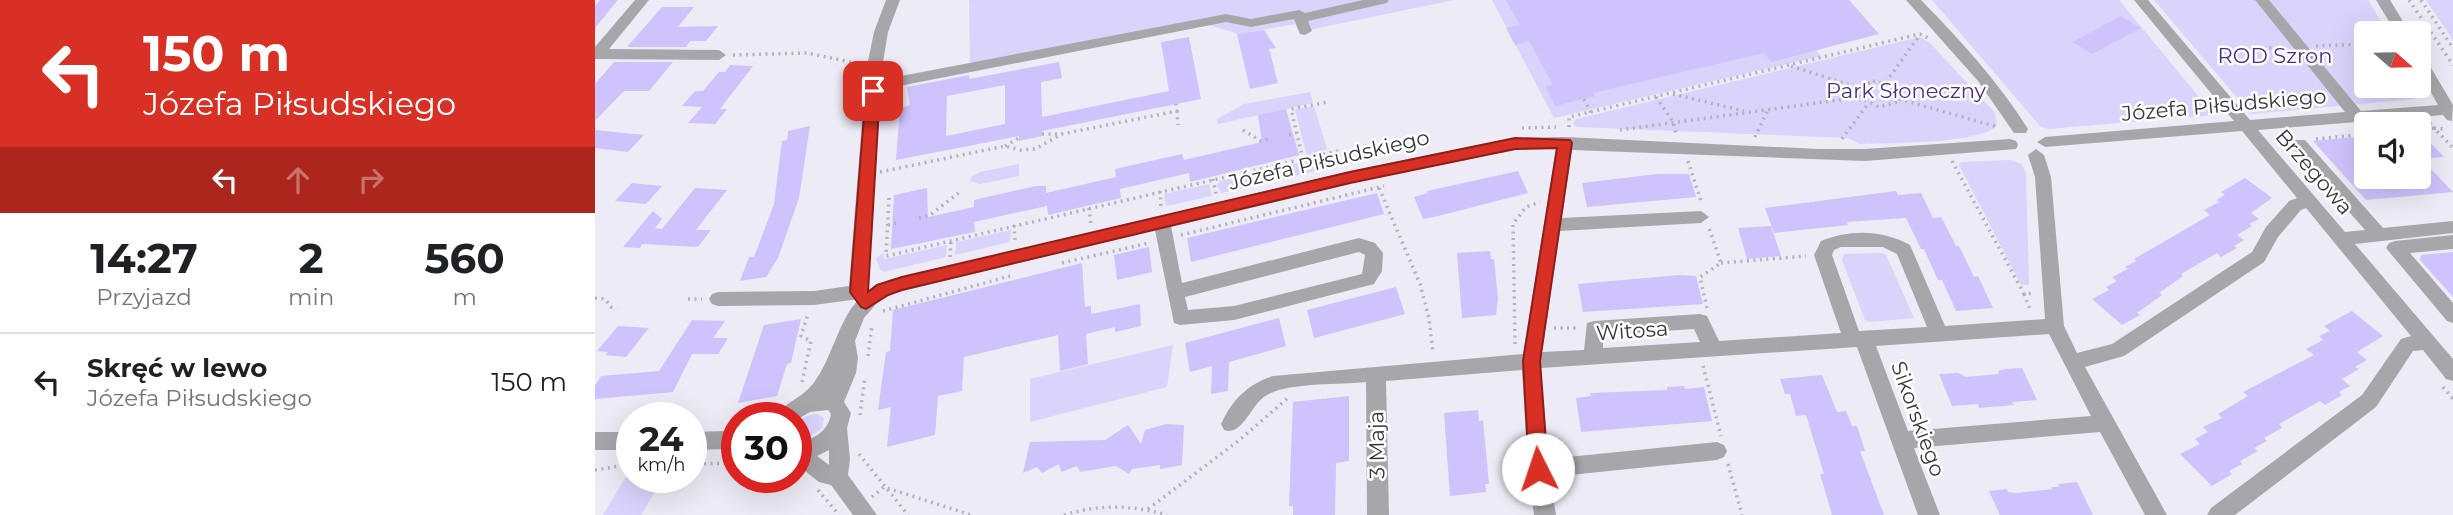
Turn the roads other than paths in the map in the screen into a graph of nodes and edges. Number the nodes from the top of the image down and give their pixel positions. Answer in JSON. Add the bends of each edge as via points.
{"nodes":[{"id":1,"x":642,"y":0,"type":"edge"},
{"id":2,"x":893,"y":0,"type":"edge"},
{"id":3,"x":1382,"y":0,"type":"edge"},
{"id":4,"x":1913,"y":0,"type":"edge"},
{"id":5,"x":2141,"y":0,"type":"edge"},
{"id":6,"x":2262,"y":0,"type":"edge"},
{"id":7,"x":2383,"y":0,"type":"edge"},
{"id":8,"x":2396,"y":21,"type":"edge"},
{"id":9,"x":596,"y":54,"type":"edge"},
{"id":10,"x":719,"y":55,"type":"road end"},
{"id":11,"x":2431,"y":79,"type":"edge"},
{"id":12,"x":873,"y":86,"type":"junction"},
{"id":13,"x":2354,"y":112,"type":"edge"},
{"id":14,"x":2451,"y":113,"type":"edge"},
{"id":15,"x":2431,"y":114,"type":"edge"},
{"id":16,"x":2354,"y":116,"type":"edge"},
{"id":17,"x":2245,"y":127,"type":"junction"},
{"id":18,"x":2020,"y":129,"type":"junction"},
{"id":19,"x":1567,"y":135,"type":"junction"},
{"id":20,"x":2306,"y":141,"type":"road end"},
{"id":21,"x":2010,"y":145,"type":"junction"},
{"id":22,"x":2041,"y":148,"type":"junction"},
{"id":23,"x":2310,"y":201,"type":"junction"},
{"id":24,"x":1703,"y":213,"type":"road end"},
{"id":25,"x":1163,"y":223,"type":"junction"},
{"id":26,"x":1553,"y":225,"type":"junction"},
{"id":27,"x":2453,"y":227,"type":"edge"},
{"id":28,"x":2379,"y":235,"type":"junction"},
{"id":29,"x":2342,"y":239,"type":"junction"},
{"id":30,"x":2453,"y":243,"type":"edge"},
{"id":31,"x":1175,"y":292,"type":"junction"},
{"id":32,"x":862,"y":297,"type":"junction"},
{"id":33,"x":718,"y":299,"type":"dead end"},
{"id":34,"x":2453,"y":316,"type":"edge"},
{"id":35,"x":2055,"y":326,"type":"junction"},
{"id":36,"x":1939,"y":333,"type":"junction"},
{"id":37,"x":1859,"y":339,"type":"junction"},
{"id":38,"x":846,"y":341,"type":"junction"},
{"id":39,"x":2428,"y":342,"type":"junction"},
{"id":40,"x":1713,"y":349,"type":"junction"},
{"id":41,"x":1593,"y":357,"type":"junction"},
{"id":42,"x":1525,"y":361,"type":"junction"},
{"id":43,"x":2072,"y":362,"type":"junction"},
{"id":44,"x":2453,"y":373,"type":"edge"},
{"id":45,"x":1376,"y":374,"type":"junction"},
{"id":46,"x":803,"y":397,"type":"junction"},
{"id":47,"x":797,"y":402,"type":"edge"},
{"id":48,"x":834,"y":403,"type":"junction"},
{"id":49,"x":2105,"y":423,"type":"junction"},
{"id":50,"x":1231,"y":424,"type":"dead end"},
{"id":51,"x":837,"y":429,"type":"junction"},
{"id":52,"x":1903,"y":440,"type":"junction"},
{"id":53,"x":595,"y":441,"type":"edge"},
{"id":54,"x":616,"y":441,"type":"edge"},
{"id":55,"x":812,"y":447,"type":"edge"},
{"id":56,"x":1717,"y":451,"type":"dead end"},
{"id":57,"x":812,"y":464,"type":"edge"},
{"id":58,"x":1538,"y":469,"type":"junction"},
{"id":59,"x":837,"y":477,"type":"junction"},
{"id":60,"x":866,"y":515,"type":"edge"},
{"id":61,"x":1378,"y":515,"type":"edge"},
{"id":62,"x":1545,"y":515,"type":"edge"},
{"id":63,"x":1929,"y":515,"type":"edge"},
{"id":64,"x":2156,"y":515,"type":"edge"},
{"id":65,"x":2218,"y":515,"type":"edge"}],
"edges":[{"from":1,"to":9,"type":"street"},
{"from":2,"to":12,"type":"street","via":[[877,48]]},
{"from":3,"to":12,"type":"street","via":[[1303,24],[1299,14],[1251,23],[1226,18]]},
{"from":4,"to":18,"type":"street","via":[[2001,96]]},
{"from":5,"to":17,"type":"street","name":"Brzegowa"},
{"from":6,"to":13,"type":"street"},
{"from":7,"to":8,"type":"street"},
{"from":9,"to":10,"type":"street"},
{"from":11,"to":14,"type":"street"},
{"from":12,"to":32,"type":"street"},
{"from":14,"to":15,"type":"street","name":"Józefa Piłsudskiego"},
{"from":16,"to":17,"type":"street","name":"Józefa Piłsudskiego"},
{"from":17,"to":22,"type":"street","name":"Józefa Piłsudskiego"},
{"from":17,"to":23,"type":"street","name":"Brzegowa"},
{"from":18,"to":21,"type":"street","via":[[2008,134]]},
{"from":18,"to":22,"type":"street","via":[[2032,131]]},
{"from":19,"to":21,"type":"street","name":"Józefa Piłsudskiego","via":[[1842,155]]},
{"from":19,"to":25,"type":"street","name":"Józefa Piłsudskiego","via":[[1447,156]]},
{"from":19,"to":26,"type":"street"},
{"from":20,"to":28,"type":"street"},
{"from":21,"to":22,"type":"street","via":[[2019,152]]},
{"from":22,"to":35,"type":"street"},
{"from":23,"to":29,"type":"street","name":"Brzegowa"},
{"from":23,"to":43,"type":"street","via":[[2295,205],[2258,257],[2117,351]]},
{"from":24,"to":26,"type":"street"},
{"from":25,"to":31,"type":"street"},
{"from":25,"to":32,"type":"street","name":"Józefa Piłsudskiego"},
{"from":26,"to":42,"type":"street"},
{"from":27,"to":28,"type":"street"},
{"from":28,"to":29,"type":"street"},
{"from":29,"to":39,"type":"street","name":"Brzegowa"},
{"from":30,"to":34,"type":"street","via":[[2395,248]]},
{"from":31,"to":31,"type":"street","via":[[1359,245],[1374,253],[1368,279],[1234,313],[1180,318]]},
{"from":32,"to":33,"type":"street","name":"Józefa Piłsudskiego"},
{"from":32,"to":38,"type":"street"},
{"from":35,"to":36,"type":"street","name":"Witosa"},
{"from":35,"to":43,"type":"street"},
{"from":36,"to":37,"type":"street","name":"Witosa"},
{"from":36,"to":37,"type":"street","name":"Sikorskiego","via":[[1904,250],[1887,240],[1839,241],[1827,246],[1823,255]]},
{"from":37,"to":40,"type":"street","name":"Witosa"},
{"from":37,"to":52,"type":"street","name":"Sikorskiego"},
{"from":38,"to":46,"type":"street","via":[[822,387]]},
{"from":38,"to":48,"type":"street","via":[[848,373]]},
{"from":39,"to":44,"type":"street","name":"Brzegowa"},
{"from":39,"to":65,"type":"street","via":[[2408,344],[2369,401]]},
{"from":40,"to":41,"type":"street","name":"Witosa"},
{"from":40,"to":41,"type":"street","via":[[1700,321],[1594,328]]},
{"from":41,"to":42,"type":"street","name":"Witosa"},
{"from":42,"to":45,"type":"street","name":"Witosa"},
{"from":42,"to":58,"type":"street"},
{"from":43,"to":49,"type":"street"},
{"from":45,"to":50,"type":"street","name":"Witosa","via":[[1261,386],[1246,399]]},
{"from":45,"to":61,"type":"street","name":"3 Maja"},
{"from":46,"to":47,"type":"street"},
{"from":46,"to":48,"type":"street"},
{"from":48,"to":51,"type":"street","via":[[841,413]]},
{"from":49,"to":52,"type":"street"},
{"from":49,"to":64,"type":"street"},
{"from":51,"to":55,"type":"street"},
{"from":51,"to":59,"type":"street","via":[[842,466]]},
{"from":52,"to":63,"type":"street","name":"Sikorskiego"},
{"from":53,"to":54,"type":"street"},
{"from":56,"to":58,"type":"street"},
{"from":57,"to":59,"type":"street"},
{"from":58,"to":62,"type":"street"},
{"from":59,"to":60,"type":"street"}]}
